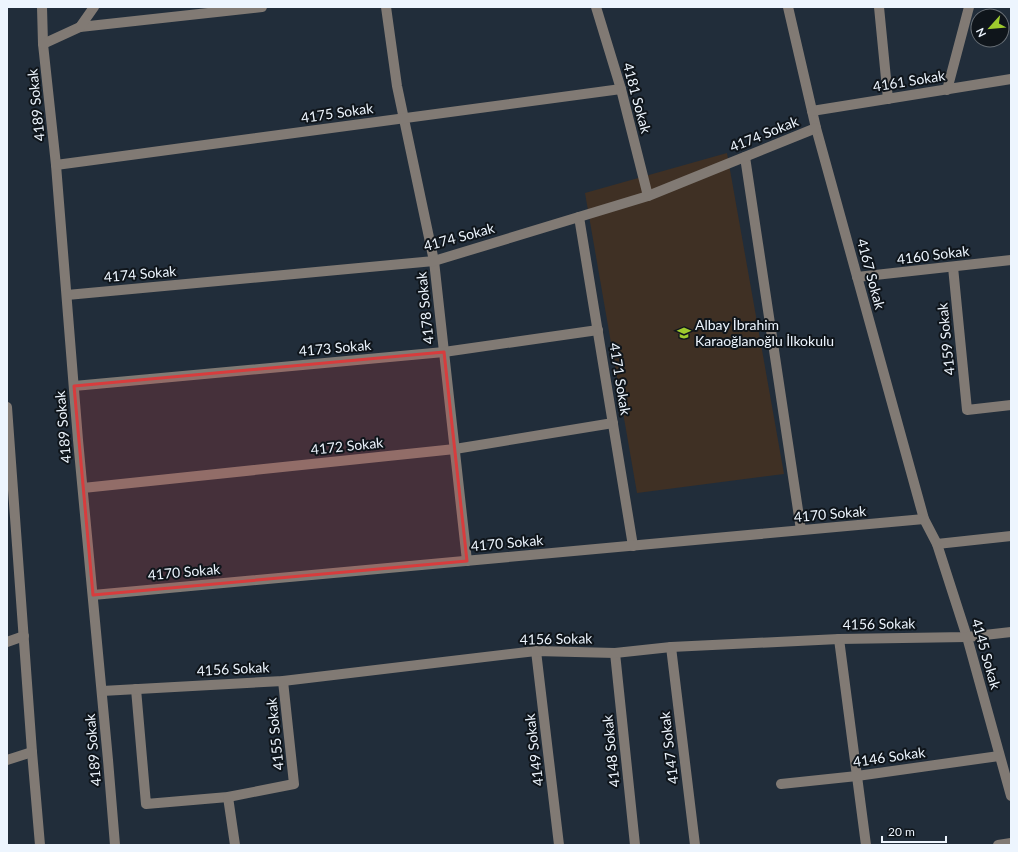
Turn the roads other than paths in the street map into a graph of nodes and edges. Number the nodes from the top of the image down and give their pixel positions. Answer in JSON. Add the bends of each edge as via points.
{"nodes":[{"id":1,"x":42,"y":7,"type":"edge"},
{"id":2,"x":94,"y":7,"type":"edge"},
{"id":3,"x":262,"y":7,"type":"edge"},
{"id":4,"x":386,"y":7,"type":"edge"},
{"id":5,"x":596,"y":7,"type":"edge"},
{"id":6,"x":788,"y":7,"type":"edge"},
{"id":7,"x":879,"y":7,"type":"edge"},
{"id":8,"x":969,"y":7,"type":"edge"},
{"id":9,"x":80,"y":27,"type":"junction"},
{"id":10,"x":43,"y":44,"type":"junction"},
{"id":11,"x":1011,"y":79,"type":"edge"},
{"id":12,"x":621,"y":89,"type":"junction"},
{"id":13,"x":947,"y":90,"type":"junction"},
{"id":14,"x":888,"y":99,"type":"junction"},
{"id":15,"x":812,"y":111,"type":"junction"},
{"id":16,"x":404,"y":118,"type":"junction"},
{"id":17,"x":816,"y":128,"type":"junction"},
{"id":18,"x":745,"y":157,"type":"junction"},
{"id":19,"x":56,"y":165,"type":"junction"},
{"id":20,"x":648,"y":196,"type":"junction"},
{"id":21,"x":579,"y":217,"type":"junction"},
{"id":22,"x":1011,"y":260,"type":"edge"},
{"id":23,"x":434,"y":261,"type":"junction"},
{"id":24,"x":953,"y":267,"type":"junction"},
{"id":25,"x":857,"y":278,"type":"junction"},
{"id":26,"x":67,"y":295,"type":"junction"},
{"id":27,"x":598,"y":330,"type":"junction"},
{"id":28,"x":444,"y":352,"type":"junction"},
{"id":29,"x":74,"y":386,"type":"junction"},
{"id":30,"x":1011,"y":405,"type":"edge"},
{"id":31,"x":7,"y":408,"type":"edge"},
{"id":32,"x":613,"y":422,"type":"junction"},
{"id":33,"x":455,"y":449,"type":"junction"},
{"id":34,"x":83,"y":488,"type":"junction"},
{"id":35,"x":924,"y":519,"type":"junction"},
{"id":36,"x":11,"y":527,"type":"edge"},
{"id":37,"x":801,"y":530,"type":"junction"},
{"id":38,"x":1011,"y":536,"type":"edge"},
{"id":39,"x":937,"y":544,"type":"junction"},
{"id":40,"x":633,"y":546,"type":"junction"},
{"id":41,"x":467,"y":561,"type":"junction"},
{"id":42,"x":93,"y":595,"type":"junction"},
{"id":43,"x":1011,"y":632,"type":"edge"},
{"id":44,"x":24,"y":636,"type":"junction"},
{"id":45,"x":967,"y":637,"type":"junction"},
{"id":46,"x":839,"y":639,"type":"junction"},
{"id":47,"x":7,"y":642,"type":"edge"},
{"id":48,"x":671,"y":647,"type":"junction"},
{"id":49,"x":536,"y":651,"type":"junction"},
{"id":50,"x":615,"y":653,"type":"junction"},
{"id":51,"x":283,"y":681,"type":"junction"},
{"id":52,"x":136,"y":689,"type":"junction"},
{"id":53,"x":102,"y":691,"type":"junction"},
{"id":54,"x":32,"y":752,"type":"junction"},
{"id":55,"x":999,"y":756,"type":"junction"},
{"id":56,"x":7,"y":760,"type":"edge"},
{"id":57,"x":857,"y":776,"type":"junction"},
{"id":58,"x":781,"y":784,"type":"dead end"},
{"id":59,"x":1011,"y":796,"type":"edge"},
{"id":60,"x":228,"y":797,"type":"junction"},
{"id":61,"x":1011,"y":843,"type":"edge"},
{"id":62,"x":40,"y":845,"type":"edge"},
{"id":63,"x":115,"y":845,"type":"edge"},
{"id":64,"x":235,"y":845,"type":"edge"},
{"id":65,"x":559,"y":845,"type":"edge"},
{"id":66,"x":636,"y":845,"type":"edge"},
{"id":67,"x":695,"y":845,"type":"edge"},
{"id":68,"x":866,"y":845,"type":"edge"},
{"id":69,"x":998,"y":845,"type":"edge"}],
"edges":[{"from":1,"to":10,"type":"street","name":"4189 Sokak"},
{"from":2,"to":9,"type":"street"},
{"from":3,"to":9,"type":"street"},
{"from":4,"to":16,"type":"street","name":"4178 Sokak"},
{"from":5,"to":12,"type":"street","name":"4181 Sokak"},
{"from":6,"to":15,"type":"street","name":"4167 Sokak"},
{"from":7,"to":14,"type":"street"},
{"from":8,"to":13,"type":"street"},
{"from":9,"to":10,"type":"street"},
{"from":10,"to":19,"type":"street","name":"4189 Sokak"},
{"from":11,"to":13,"type":"street","name":"4161 Sokak"},
{"from":12,"to":16,"type":"street","name":"4175 Sokak"},
{"from":12,"to":20,"type":"street","name":"4181 Sokak"},
{"from":13,"to":14,"type":"street","name":"4161 Sokak"},
{"from":14,"to":15,"type":"street","name":"4161 Sokak"},
{"from":15,"to":17,"type":"street","name":"4167 Sokak"},
{"from":16,"to":19,"type":"street","name":"4175 Sokak"},
{"from":16,"to":23,"type":"street","name":"4178 Sokak"},
{"from":17,"to":18,"type":"street","name":"4174 Sokak"},
{"from":17,"to":25,"type":"street","name":"4167 Sokak"},
{"from":18,"to":20,"type":"street","name":"4174 Sokak"},
{"from":18,"to":37,"type":"street"},
{"from":19,"to":26,"type":"street","name":"4189 Sokak"},
{"from":20,"to":21,"type":"street","name":"4174 Sokak"},
{"from":21,"to":23,"type":"street","name":"4174 Sokak"},
{"from":21,"to":27,"type":"street","name":"4171 Sokak"},
{"from":22,"to":24,"type":"street","name":"4160 Sokak"},
{"from":23,"to":26,"type":"street","name":"4174 Sokak"},
{"from":23,"to":28,"type":"street","name":"4178 Sokak"},
{"from":24,"to":25,"type":"street","name":"4160 Sokak"},
{"from":24,"to":30,"type":"street","name":"4159 Sokak","via":[[967,410]]},
{"from":25,"to":35,"type":"street","name":"4167 Sokak"},
{"from":26,"to":29,"type":"street","name":"4189 Sokak"},
{"from":27,"to":28,"type":"street","name":"4173 Sokak"},
{"from":27,"to":32,"type":"street","name":"4171 Sokak"},
{"from":28,"to":29,"type":"street","name":"4173 Sokak"},
{"from":28,"to":33,"type":"street","name":"4178 Sokak"},
{"from":29,"to":34,"type":"street","name":"4189 Sokak"},
{"from":31,"to":36,"type":"street"},
{"from":32,"to":33,"type":"street","name":"4172 Sokak"},
{"from":32,"to":40,"type":"street","name":"4171 Sokak"},
{"from":33,"to":34,"type":"street","name":"4172 Sokak"},
{"from":33,"to":41,"type":"street","name":"4178 Sokak"},
{"from":34,"to":42,"type":"street","name":"4189 Sokak"},
{"from":35,"to":37,"type":"street","name":"4170 Sokak"},
{"from":35,"to":39,"type":"street","name":"4167 Sokak"},
{"from":36,"to":44,"type":"street"},
{"from":37,"to":40,"type":"street","name":"4170 Sokak"},
{"from":38,"to":39,"type":"street"},
{"from":39,"to":45,"type":"street","name":"4145 Sokak"},
{"from":40,"to":41,"type":"street","name":"4170 Sokak"},
{"from":41,"to":42,"type":"street","name":"4170 Sokak"},
{"from":42,"to":53,"type":"street","name":"4189 Sokak"},
{"from":43,"to":45,"type":"street","name":"4156 Sokak"},
{"from":44,"to":47,"type":"street"},
{"from":44,"to":54,"type":"street"},
{"from":45,"to":46,"type":"street","name":"4156 Sokak"},
{"from":45,"to":55,"type":"street","name":"4145 Sokak"},
{"from":46,"to":48,"type":"street","name":"4156 Sokak"},
{"from":46,"to":57,"type":"street"},
{"from":48,"to":50,"type":"street","name":"4156 Sokak"},
{"from":48,"to":67,"type":"street","name":"4147 Sokak"},
{"from":49,"to":50,"type":"street","name":"4156 Sokak"},
{"from":49,"to":51,"type":"street","name":"4156 Sokak"},
{"from":49,"to":65,"type":"street","name":"4149 Sokak"},
{"from":50,"to":66,"type":"street","name":"4148 Sokak"},
{"from":51,"to":52,"type":"street","name":"4156 Sokak"},
{"from":51,"to":60,"type":"street","name":"4155 Sokak","via":[[294,784]]},
{"from":52,"to":53,"type":"street","name":"4156 Sokak"},
{"from":52,"to":60,"type":"street","via":[[146,804]]},
{"from":53,"to":63,"type":"street","name":"4189 Sokak"},
{"from":54,"to":56,"type":"street"},
{"from":54,"to":62,"type":"street"},
{"from":55,"to":57,"type":"street","name":"4146 Sokak"},
{"from":55,"to":59,"type":"street","name":"4145 Sokak"},
{"from":57,"to":58,"type":"street","name":"4146 Sokak"},
{"from":57,"to":68,"type":"street"},
{"from":60,"to":64,"type":"street"},
{"from":61,"to":69,"type":"street"}]}
